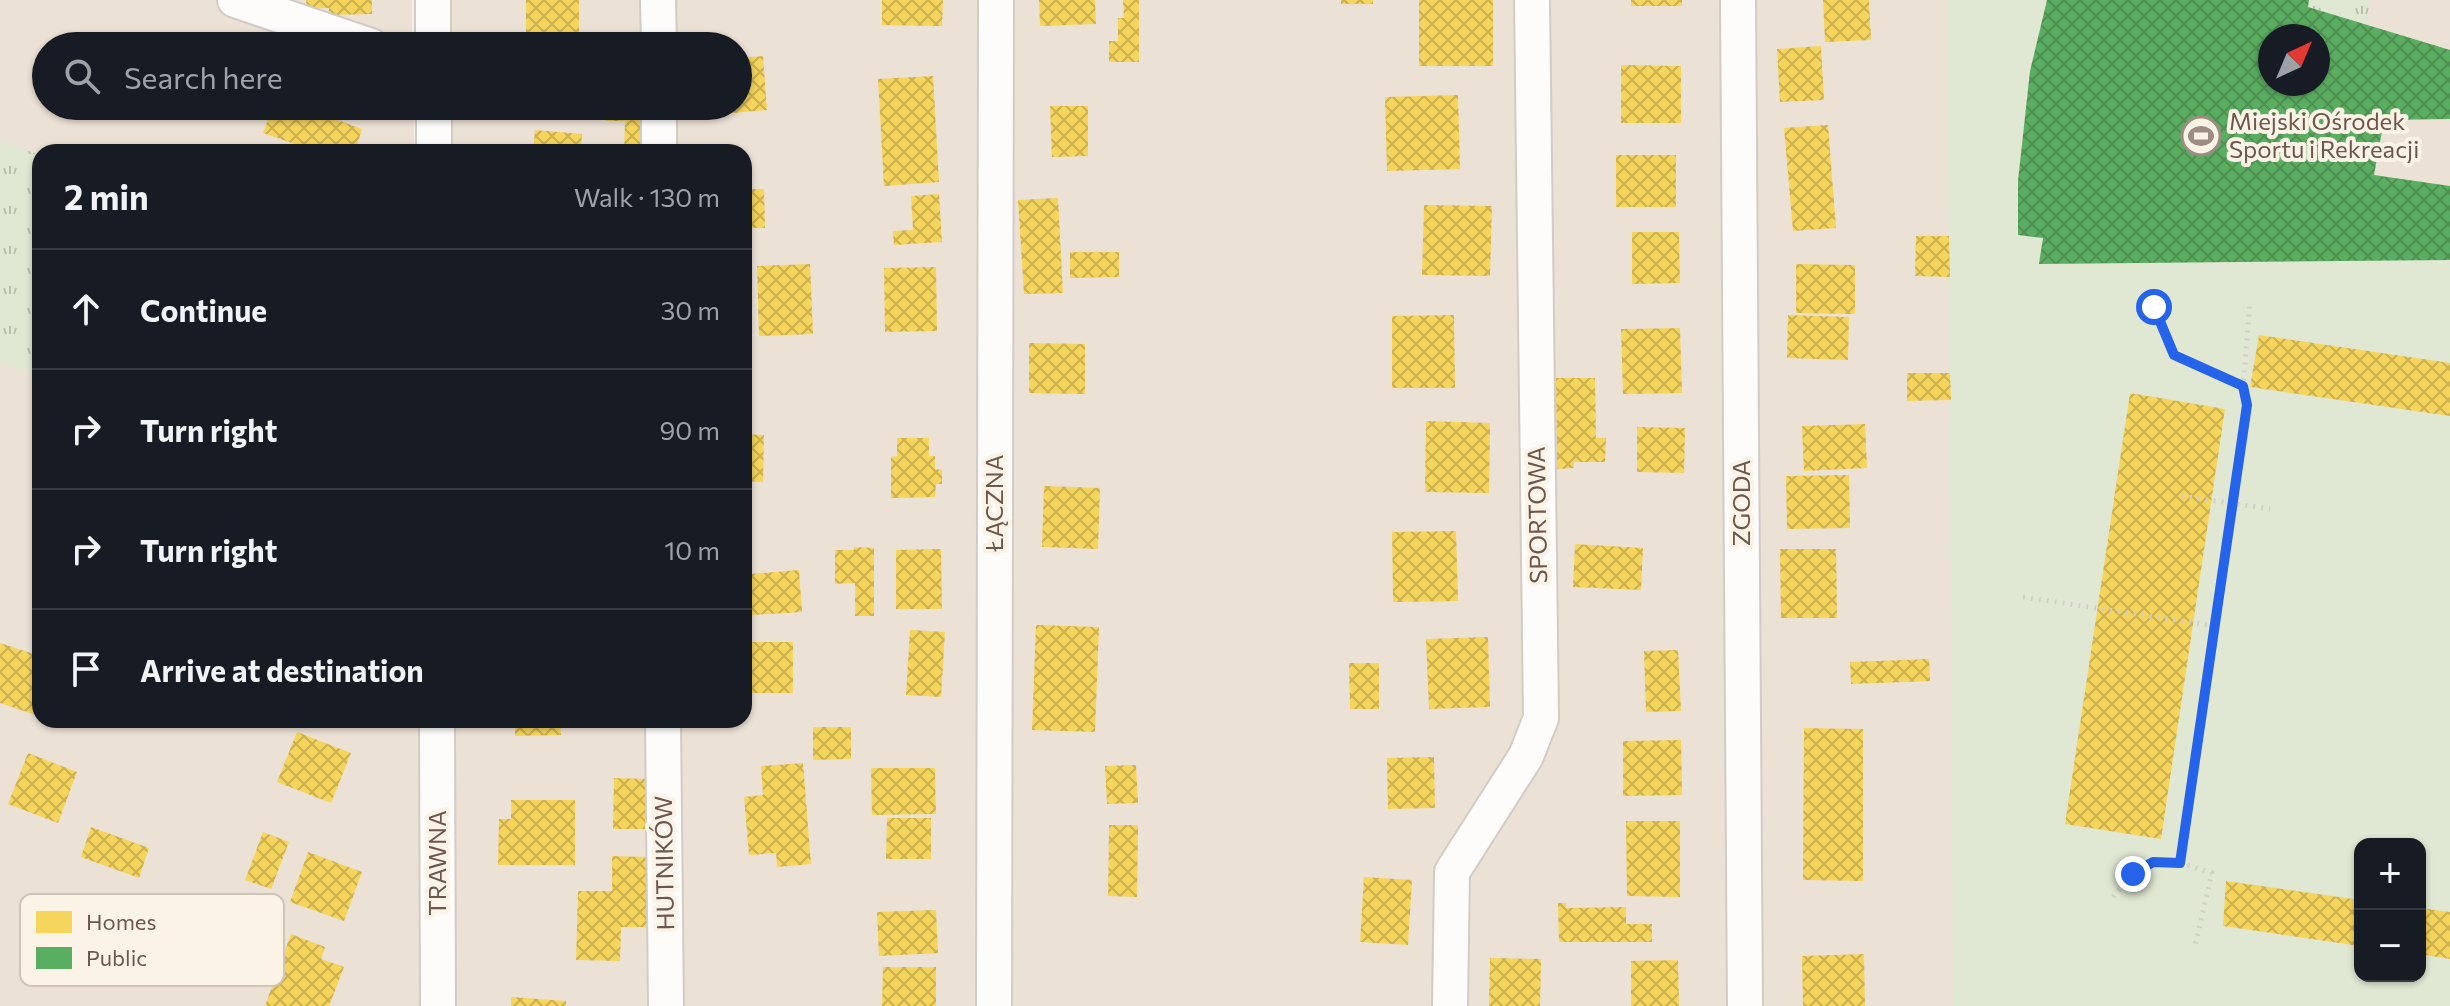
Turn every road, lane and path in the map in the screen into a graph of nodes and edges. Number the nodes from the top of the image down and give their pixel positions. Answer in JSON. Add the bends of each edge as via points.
{"nodes":[{"id":1,"x":235,"y":0,"type":"edge"},
{"id":2,"x":433,"y":0,"type":"edge"},
{"id":3,"x":658,"y":0,"type":"edge"},
{"id":4,"x":996,"y":0,"type":"edge"},
{"id":5,"x":1532,"y":0,"type":"edge"},
{"id":6,"x":1738,"y":0,"type":"edge"},
{"id":7,"x":330,"y":32,"type":"edge"},
{"id":8,"x":433,"y":32,"type":"edge"},
{"id":9,"x":659,"y":32,"type":"edge"},
{"id":10,"x":434,"y":120,"type":"edge"},
{"id":11,"x":659,"y":120,"type":"edge"},
{"id":12,"x":434,"y":144,"type":"edge"},
{"id":13,"x":659,"y":144,"type":"edge"},
{"id":14,"x":2250,"y":302,"type":"dead end"},
{"id":15,"x":2154,"y":307,"type":"dead end"},
{"id":16,"x":2243,"y":386,"type":"junction"},
{"id":17,"x":2182,"y":496,"type":"dead end"},
{"id":18,"x":2233,"y":504,"type":"junction"},
{"id":19,"x":2270,"y":509,"type":"dead end"},
{"id":20,"x":2023,"y":597,"type":"dead end"},
{"id":21,"x":2215,"y":626,"type":"junction"},
{"id":22,"x":437,"y":728,"type":"edge"},
{"id":23,"x":663,"y":728,"type":"edge"},
{"id":24,"x":2180,"y":863,"type":"junction"},
{"id":25,"x":2113,"y":897,"type":"dead end"},
{"id":26,"x":2195,"y":945,"type":"dead end"},
{"id":27,"x":438,"y":1006,"type":"edge"},
{"id":28,"x":666,"y":1006,"type":"edge"},
{"id":29,"x":994,"y":1006,"type":"edge"},
{"id":30,"x":1450,"y":1006,"type":"edge"},
{"id":31,"x":1745,"y":1006,"type":"edge"}],
"edges":[{"from":1,"to":7,"type":"street"},
{"from":2,"to":8,"type":"street"},
{"from":3,"to":9,"type":"street"},
{"from":4,"to":29,"type":"street","name":"ŁĄCZNA"},
{"from":5,"to":30,"type":"street","name":"SPORTOWA","via":[[1541,718],[1526,756],[1452,872]]},
{"from":6,"to":31,"type":"street","name":"ZGODA"},
{"from":10,"to":12,"type":"street"},
{"from":11,"to":13,"type":"street"},
{"from":14,"to":16,"type":"path"},
{"from":15,"to":16,"type":"path","via":[[2174,355]]},
{"from":16,"to":18,"type":"path","via":[[2247,405]]},
{"from":17,"to":18,"type":"path"},
{"from":18,"to":19,"type":"path"},
{"from":18,"to":21,"type":"path"},
{"from":20,"to":21,"type":"path"},
{"from":21,"to":24,"type":"path"},
{"from":22,"to":27,"type":"street","name":"TRAWNA"},
{"from":23,"to":28,"type":"street","name":"HUTNIKÓW"},
{"from":24,"to":25,"type":"path","via":[[2153,862],[2133,874]]},
{"from":24,"to":26,"type":"path","via":[[2212,873]]}]}
